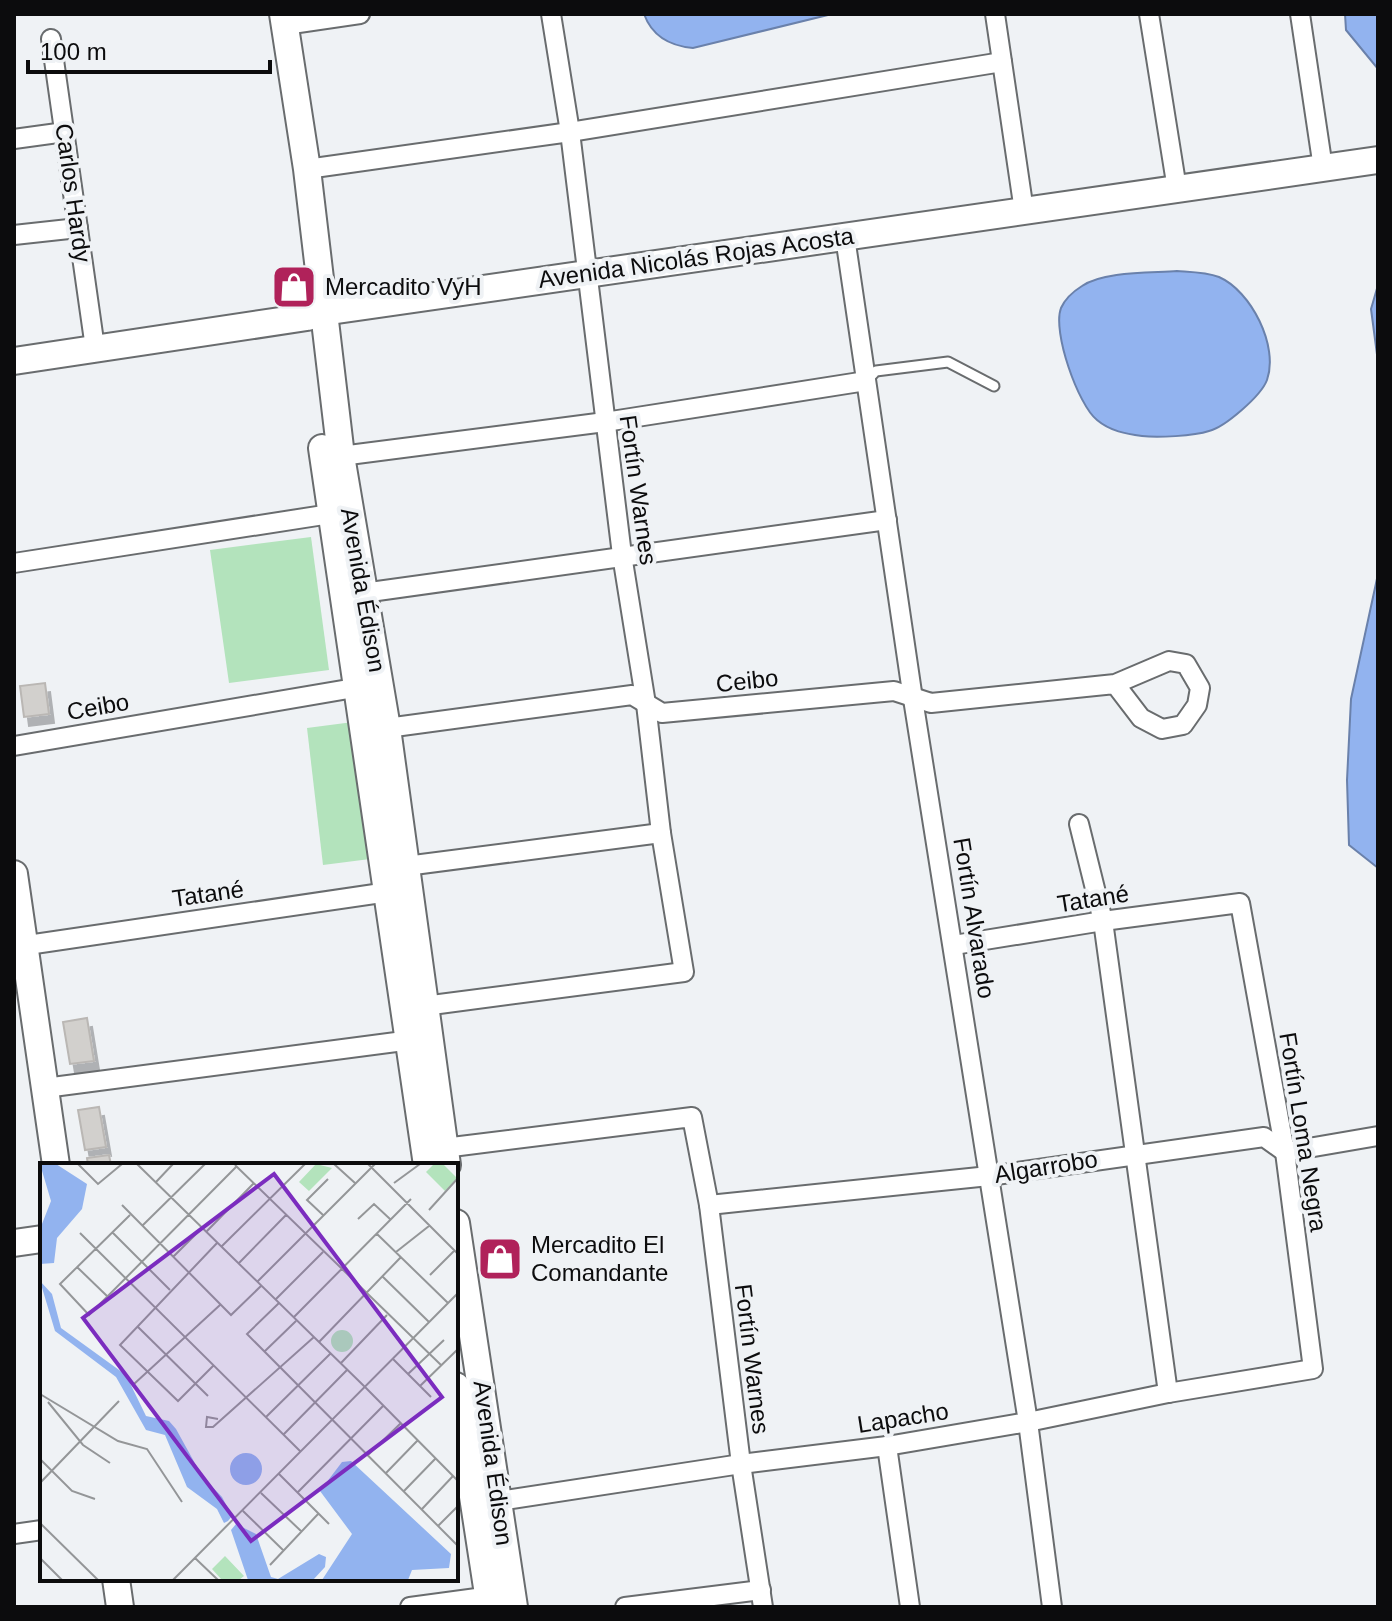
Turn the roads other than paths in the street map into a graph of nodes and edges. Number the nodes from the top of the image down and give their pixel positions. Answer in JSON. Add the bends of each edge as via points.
{"nodes":[{"id":1,"x":360,"y":14,"type":"edge"},
{"id":2,"x":551,"y":14,"type":"edge"},
{"id":3,"x":995,"y":14,"type":"edge"},
{"id":4,"x":1149,"y":14,"type":"edge"},
{"id":5,"x":1300,"y":14,"type":"edge"},
{"id":6,"x":284,"y":19,"type":"edge"},
{"id":7,"x":51,"y":39,"type":"dead end"},
{"id":8,"x":1002,"y":62,"type":"junction"},
{"id":9,"x":65,"y":132,"type":"junction"},
{"id":10,"x":570,"y":132,"type":"junction"},
{"id":11,"x":14,"y":139,"type":"edge"},
{"id":12,"x":1378,"y":160,"type":"edge"},
{"id":13,"x":1323,"y":168,"type":"junction"},
{"id":14,"x":307,"y":169,"type":"junction"},
{"id":15,"x":1177,"y":189,"type":"junction"},
{"id":16,"x":1024,"y":211,"type":"junction"},
{"id":17,"x":78,"y":228,"type":"junction"},
{"id":18,"x":14,"y":235,"type":"edge"},
{"id":19,"x":845,"y":237,"type":"junction"},
{"id":20,"x":588,"y":274,"type":"junction"},
{"id":21,"x":315,"y":314,"type":"junction"},
{"id":22,"x":95,"y":348,"type":"junction"},
{"id":23,"x":14,"y":361,"type":"edge"},
{"id":24,"x":866,"y":381,"type":"junction"},
{"id":25,"x":994,"y":386,"type":"dead end"},
{"id":26,"x":605,"y":422,"type":"junction"},
{"id":27,"x":341,"y":456,"type":"junction"},
{"id":28,"x":340,"y":512,"type":"junction"},
{"id":29,"x":887,"y":520,"type":"junction"},
{"id":30,"x":622,"y":555,"type":"junction"},
{"id":31,"x":14,"y":563,"type":"edge"},
{"id":32,"x":363,"y":593,"type":"junction"},
{"id":33,"x":1115,"y":684,"type":"junction"},
{"id":34,"x":368,"y":685,"type":"junction"},
{"id":35,"x":913,"y":699,"type":"junction"},
{"id":36,"x":646,"y":704,"type":"junction"},
{"id":37,"x":387,"y":728,"type":"junction"},
{"id":38,"x":14,"y":746,"type":"edge"},
{"id":39,"x":1079,"y":824,"type":"dead end"},
{"id":40,"x":661,"y":833,"type":"junction"},
{"id":41,"x":14,"y":874,"type":"edge"},
{"id":42,"x":401,"y":882,"type":"junction"},
{"id":43,"x":1240,"y":903,"type":"joint"},
{"id":44,"x":1103,"y":921,"type":"junction"},
{"id":45,"x":954,"y":945,"type":"junction"},
{"id":46,"x":19,"y":946,"type":"edge"},
{"id":47,"x":424,"y":1006,"type":"junction"},
{"id":48,"x":417,"y":1039,"type":"junction"},
{"id":49,"x":45,"y":1088,"type":"junction"},
{"id":50,"x":1378,"y":1136,"type":"edge"},
{"id":51,"x":1285,"y":1152,"type":"junction"},
{"id":52,"x":1136,"y":1153,"type":"junction"},
{"id":53,"x":439,"y":1159,"type":"edge"},
{"id":54,"x":56,"y":1163,"type":"edge"},
{"id":55,"x":989,"y":1176,"type":"junction"},
{"id":56,"x":709,"y":1205,"type":"junction"},
{"id":57,"x":40,"y":1239,"type":"edge"},
{"id":58,"x":14,"y":1243,"type":"edge"},
{"id":59,"x":458,"y":1247,"type":"edge"},
{"id":60,"x":465,"y":1332,"type":"edge"},
{"id":61,"x":1313,"y":1369,"type":"joint"},
{"id":62,"x":1168,"y":1393,"type":"junction"},
{"id":63,"x":458,"y":1396,"type":"edge"},
{"id":64,"x":1028,"y":1422,"type":"junction"},
{"id":65,"x":887,"y":1446,"type":"junction"},
{"id":66,"x":741,"y":1464,"type":"junction"},
{"id":67,"x":473,"y":1471,"type":"edge"},
{"id":68,"x":499,"y":1501,"type":"junction"},
{"id":69,"x":40,"y":1530,"type":"edge"},
{"id":70,"x":14,"y":1534,"type":"edge"},
{"id":71,"x":116,"y":1581,"type":"edge"},
{"id":72,"x":762,"y":1598,"type":"edge"},
{"id":73,"x":501,"y":1601,"type":"edge"},
{"id":74,"x":120,"y":1607,"type":"edge"},
{"id":75,"x":410,"y":1607,"type":"edge"},
{"id":76,"x":625,"y":1607,"type":"edge"},
{"id":77,"x":910,"y":1607,"type":"edge"},
{"id":78,"x":1052,"y":1607,"type":"edge"}],
"edges":[{"from":1,"to":6,"type":"street"},
{"from":2,"to":10,"type":"street","name":"Fortín Warnes"},
{"from":3,"to":8,"type":"street"},
{"from":4,"to":15,"type":"street"},
{"from":5,"to":13,"type":"street"},
{"from":6,"to":14,"type":"main road","name":"Avenida Édison"},
{"from":7,"to":9,"type":"street","name":"Carlos Hardy"},
{"from":8,"to":10,"type":"street"},
{"from":8,"to":16,"type":"street"},
{"from":9,"to":11,"type":"street"},
{"from":9,"to":17,"type":"street","name":"Carlos Hardy"},
{"from":10,"to":14,"type":"street"},
{"from":10,"to":20,"type":"street","name":"Fortín Warnes"},
{"from":12,"to":13,"type":"main road","name":"Avenida Nicolás Rojas Acosta"},
{"from":13,"to":15,"type":"main road","name":"Avenida Nicolás Rojas Acosta"},
{"from":14,"to":21,"type":"main road","name":"Avenida Édison"},
{"from":15,"to":16,"type":"main road","name":"Avenida Nicolás Rojas Acosta"},
{"from":16,"to":19,"type":"main road","name":"Avenida Nicolás Rojas Acosta"},
{"from":17,"to":18,"type":"street"},
{"from":17,"to":22,"type":"street","name":"Carlos Hardy"},
{"from":19,"to":20,"type":"main road","name":"Avenida Nicolás Rojas Acosta"},
{"from":19,"to":24,"type":"street","name":"Fortín Alvarado"},
{"from":20,"to":21,"type":"main road","name":"Avenida Nicolás Rojas Acosta"},
{"from":20,"to":26,"type":"street","name":"Fortín Warnes"},
{"from":21,"to":22,"type":"main road","name":"Avenida Nicolás Rojas Acosta"},
{"from":21,"to":27,"type":"main road","name":"Avenida Édison"},
{"from":21,"to":28,"type":"main road","name":"Avenida Édison"},
{"from":22,"to":23,"type":"main road","name":"Avenida Nicolás Rojas Acosta"},
{"from":24,"to":25,"type":"lane","via":[[876,371],[948,362]]},
{"from":24,"to":26,"type":"street"},
{"from":24,"to":29,"type":"street","name":"Fortín Alvarado"},
{"from":26,"to":27,"type":"street"},
{"from":26,"to":30,"type":"street","name":"Fortín Warnes"},
{"from":27,"to":28,"type":"main road","name":"Avenida Édison"},
{"from":28,"to":31,"type":"street"},
{"from":28,"to":32,"type":"main road","name":"Avenida Édison"},
{"from":28,"to":34,"type":"main road","name":"Avenida Édison"},
{"from":29,"to":30,"type":"street"},
{"from":29,"to":35,"type":"street","name":"Fortín Alvarado"},
{"from":30,"to":32,"type":"street"},
{"from":30,"to":36,"type":"street","name":"Fortín Warnes"},
{"from":32,"to":34,"type":"main road","name":"Avenida Édison"},
{"from":33,"to":33,"type":"street","name":"Ceibo","via":[[1169,661],[1186,664],[1200,688],[1197,705],[1183,725],[1162,729],[1141,718]]},
{"from":33,"to":35,"type":"street","name":"Ceibo","via":[[931,703]]},
{"from":34,"to":37,"type":"main road","name":"Avenida Édison"},
{"from":34,"to":38,"type":"street","name":"Ceibo"},
{"from":34,"to":42,"type":"main road","name":"Avenida Édison"},
{"from":35,"to":36,"type":"street","name":"Ceibo","via":[[894,691],[662,713]]},
{"from":35,"to":45,"type":"street","name":"Fortín Alvarado"},
{"from":36,"to":37,"type":"street","name":"Ceibo","via":[[632,695]]},
{"from":36,"to":40,"type":"street","name":"Fortín Warnes"},
{"from":37,"to":42,"type":"main road","name":"Avenida Édison"},
{"from":39,"to":44,"type":"street"},
{"from":40,"to":42,"type":"street","name":"Tatané"},
{"from":40,"to":47,"type":"street","name":"Fortín Warnes","via":[[684,972]]},
{"from":41,"to":46,"type":"main road"},
{"from":42,"to":46,"type":"street","name":"Tatané"},
{"from":42,"to":47,"type":"main road","name":"Avenida Édison"},
{"from":42,"to":48,"type":"main road","name":"Avenida Édison"},
{"from":43,"to":44,"type":"street","name":"Tatané"},
{"from":43,"to":51,"type":"street","name":"Fortín Loma Negra"},
{"from":44,"to":45,"type":"street","name":"Tatané"},
{"from":44,"to":52,"type":"street"},
{"from":45,"to":55,"type":"street","name":"Fortín Alvarado"},
{"from":46,"to":49,"type":"main road"},
{"from":47,"to":48,"type":"main road","name":"Avenida Édison"},
{"from":48,"to":49,"type":"street"},
{"from":48,"to":53,"type":"main road","name":"Avenida Édison"},
{"from":49,"to":54,"type":"main road"},
{"from":50,"to":51,"type":"street"},
{"from":51,"to":52,"type":"street","name":"Algarrobo","via":[[1264,1137]]},
{"from":51,"to":61,"type":"street","name":"Fortín Loma Negra"},
{"from":52,"to":55,"type":"street","name":"Algarrobo"},
{"from":52,"to":62,"type":"street"},
{"from":53,"to":56,"type":"street","name":"Fortín Warnes","via":[[692,1117]]},
{"from":55,"to":56,"type":"street","name":"Algarrobo"},
{"from":55,"to":64,"type":"street","name":"Fortín Alvarado"},
{"from":56,"to":66,"type":"street","name":"Fortín Warnes"},
{"from":57,"to":58,"type":"main road"},
{"from":59,"to":60,"type":"main road","name":"Avenida Édison"},
{"from":60,"to":67,"type":"main road","name":"Avenida Édison"},
{"from":61,"to":62,"type":"street","name":"Lapacho"},
{"from":62,"to":64,"type":"street","name":"Lapacho"},
{"from":63,"to":67,"type":"main road","name":"Avenida Édison"},
{"from":64,"to":65,"type":"street","name":"Lapacho"},
{"from":64,"to":78,"type":"street","name":"Fortín Alvarado"},
{"from":65,"to":66,"type":"street","name":"Lapacho"},
{"from":65,"to":77,"type":"street"},
{"from":66,"to":68,"type":"street","name":"Lapacho"},
{"from":66,"to":72,"type":"street","name":"Fortín Warnes"},
{"from":67,"to":68,"type":"main road","name":"Avenida Édison"},
{"from":67,"to":73,"type":"main road","name":"Avenida Édison"},
{"from":68,"to":73,"type":"main road","name":"Avenida Édison"},
{"from":69,"to":70,"type":"street"},
{"from":71,"to":74,"type":"main road"},
{"from":72,"to":76,"type":"street"},
{"from":73,"to":75,"type":"street"}]}
